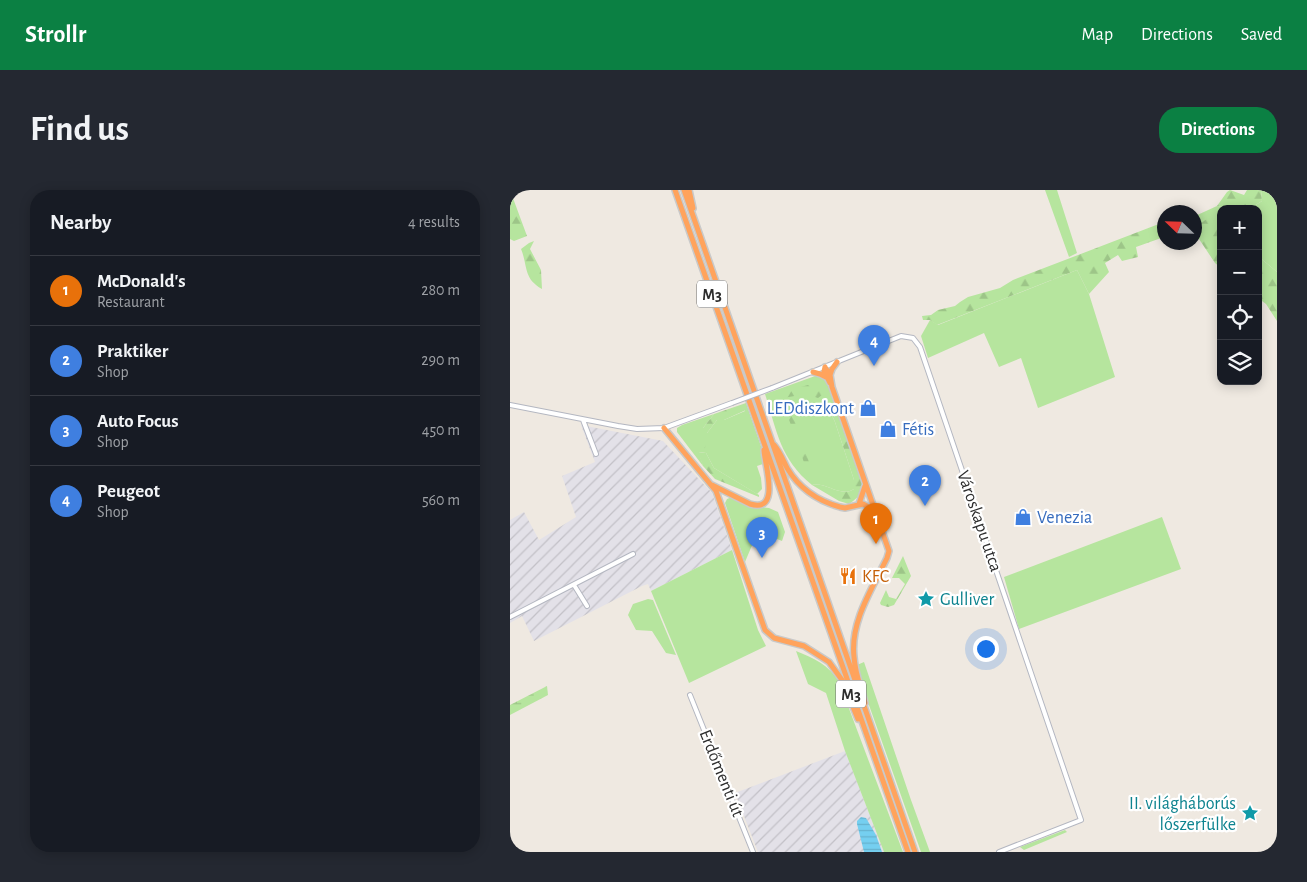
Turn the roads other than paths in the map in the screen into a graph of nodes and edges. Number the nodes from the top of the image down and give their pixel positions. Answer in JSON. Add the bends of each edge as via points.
{"nodes":[{"id":1,"x":674,"y":190,"type":"edge"},
{"id":2,"x":684,"y":190,"type":"edge"},
{"id":3,"x":689,"y":190,"type":"edge"},
{"id":4,"x":699,"y":233,"type":"junction"},
{"id":5,"x":837,"y":362,"type":"junction"},
{"id":6,"x":824,"y":367,"type":"junction"},
{"id":7,"x":813,"y":372,"type":"junction"},
{"id":8,"x":828,"y":377,"type":"junction"},
{"id":9,"x":510,"y":405,"type":"edge"},
{"id":10,"x":583,"y":420,"type":"junction"},
{"id":11,"x":664,"y":428,"type":"junction"},
{"id":12,"x":771,"y":441,"type":"junction"},
{"id":13,"x":764,"y":444,"type":"junction"},
{"id":14,"x":596,"y":454,"type":"dead end"},
{"id":15,"x":710,"y":483,"type":"junction"},
{"id":16,"x":865,"y":483,"type":"junction"},
{"id":17,"x":720,"y":489,"type":"junction"},
{"id":18,"x":732,"y":496,"type":"junction"},
{"id":19,"x":871,"y":499,"type":"junction"},
{"id":20,"x":722,"y":502,"type":"junction"},
{"id":21,"x":861,"y":503,"type":"junction"},
{"id":22,"x":875,"y":511,"type":"junction"},
{"id":23,"x":633,"y":554,"type":"dead end"},
{"id":24,"x":574,"y":585,"type":"junction"},
{"id":25,"x":587,"y":606,"type":"dead end"},
{"id":26,"x":510,"y":617,"type":"edge"},
{"id":27,"x":690,"y":695,"type":"dead end"},
{"id":28,"x":862,"y":726,"type":"junction"},
{"id":29,"x":870,"y":728,"type":"junction"},
{"id":30,"x":753,"y":852,"type":"edge"},
{"id":31,"x":908,"y":852,"type":"edge"},
{"id":32,"x":915,"y":852,"type":"edge"},
{"id":33,"x":999,"y":852,"type":"edge"}],
"edges":[{"from":1,"to":13,"type":"highway","number":"M3"},
{"from":2,"to":4,"type":"highway","number":"M3"},
{"from":3,"to":4,"type":"highway"},
{"from":4,"to":12,"type":"highway","number":"M3"},
{"from":5,"to":6,"type":"street"},
{"from":5,"to":8,"type":"highway"},
{"from":5,"to":33,"type":"street","name":"Városkapu utca","via":[[901,336],[913,338],[922,350],[1081,820]]},
{"from":6,"to":7,"type":"street"},
{"from":6,"to":8,"type":"highway"},
{"from":7,"to":8,"type":"highway"},
{"from":7,"to":11,"type":"street","bridge":true},
{"from":8,"to":16,"type":"highway"},
{"from":9,"to":10,"type":"street"},
{"from":10,"to":11,"type":"street","via":[[637,429]]},
{"from":10,"to":14,"type":"street"},
{"from":11,"to":15,"type":"highway"},
{"from":12,"to":21,"type":"highway","via":[[804,489],[840,507]]},
{"from":12,"to":29,"type":"highway","number":"M3"},
{"from":13,"to":18,"type":"highway","via":[[770,483],[764,502],[755,505]]},
{"from":13,"to":28,"type":"highway","number":"M3"},
{"from":15,"to":17,"type":"highway"},
{"from":15,"to":20,"type":"highway"},
{"from":16,"to":19,"type":"highway"},
{"from":16,"to":21,"type":"highway"},
{"from":17,"to":18,"type":"highway"},
{"from":17,"to":20,"type":"highway"},
{"from":18,"to":20,"type":"highway","via":[[727,496]]},
{"from":19,"to":21,"type":"highway"},
{"from":19,"to":22,"type":"highway"},
{"from":20,"to":28,"type":"highway","via":[[765,630],[774,638],[804,646],[830,662],[842,680]]},
{"from":21,"to":22,"type":"highway"},
{"from":22,"to":29,"type":"highway","via":[[889,553],[854,633],[853,653]]},
{"from":23,"to":24,"type":"street"},
{"from":24,"to":25,"type":"street"},
{"from":24,"to":26,"type":"street"},
{"from":27,"to":30,"type":"street","name":"Erdőmenti út"},
{"from":28,"to":31,"type":"highway","number":"M3"},
{"from":29,"to":32,"type":"highway","number":"M3"}]}
